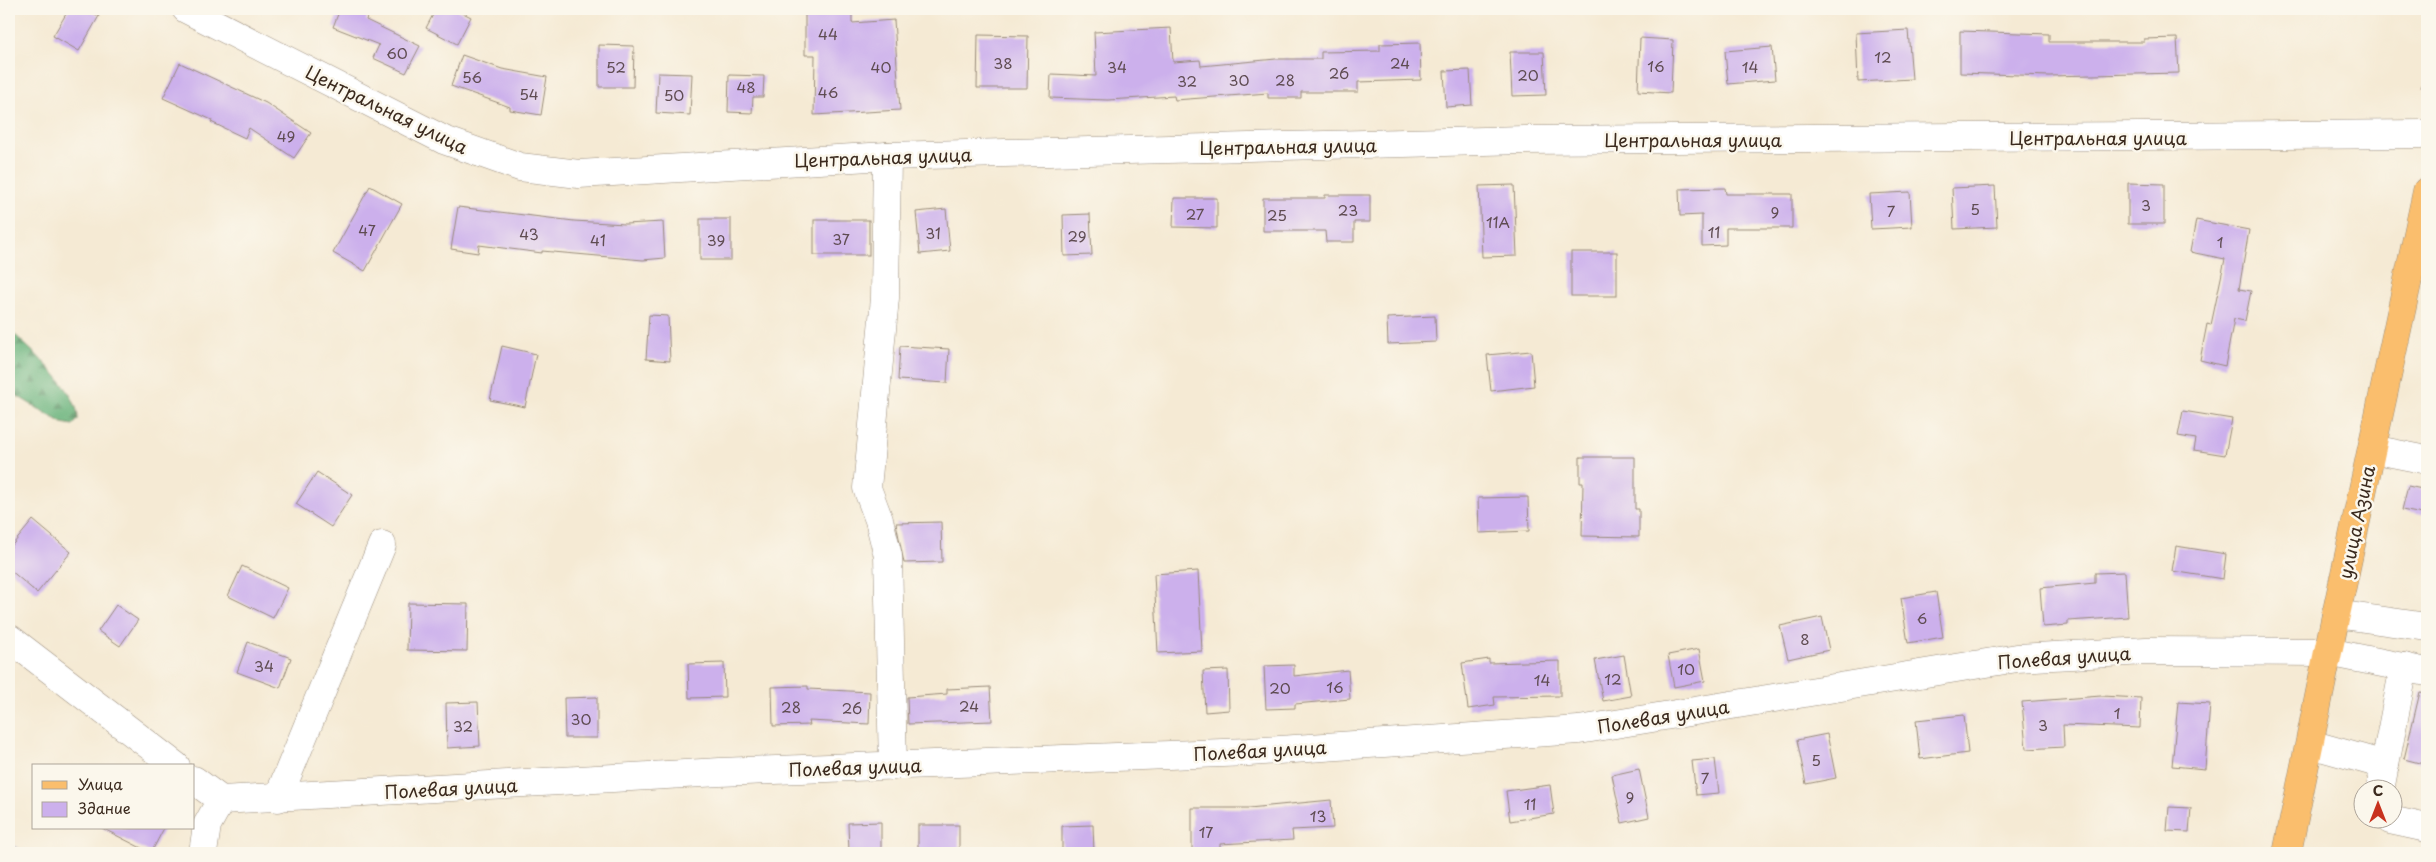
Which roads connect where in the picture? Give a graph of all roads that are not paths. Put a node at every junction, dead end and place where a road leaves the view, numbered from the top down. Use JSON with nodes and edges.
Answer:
{"nodes":[{"id":1,"x":186,"y":9,"type":"edge"},
{"id":2,"x":2427,"y":134,"type":"edge"},
{"id":3,"x":888,"y":156,"type":"junction"},
{"id":4,"x":2427,"y":192,"type":"edge"},
{"id":5,"x":2422,"y":250,"type":"edge"},
{"id":6,"x":2372,"y":449,"type":"junction"},
{"id":7,"x":2427,"y":460,"type":"edge"},
{"id":8,"x":382,"y":545,"type":"dead end"},
{"id":9,"x":2336,"y":614,"type":"junction"},
{"id":10,"x":2427,"y":627,"type":"edge"},
{"id":11,"x":9,"y":638,"type":"edge"},
{"id":12,"x":2328,"y":652,"type":"junction"},
{"id":13,"x":2416,"y":670,"type":"edge"},
{"id":14,"x":2310,"y":744,"type":"junction"},
{"id":15,"x":173,"y":764,"type":"edge"},
{"id":16,"x":894,"y":766,"type":"junction"},
{"id":17,"x":2382,"y":777,"type":"edge"},
{"id":18,"x":195,"y":781,"type":"edge"},
{"id":19,"x":278,"y":798,"type":"junction"},
{"id":20,"x":221,"y":800,"type":"junction"},
{"id":21,"x":2404,"y":823,"type":"edge"},
{"id":22,"x":2427,"y":828,"type":"edge"},
{"id":23,"x":203,"y":853,"type":"edge"},
{"id":24,"x":2287,"y":853,"type":"edge"}],
"edges":[{"from":1,"to":3,"type":"street","name":"Центральная улица"},
{"from":2,"to":3,"type":"street","name":"Центральная улица"},
{"from":3,"to":16,"type":"street"},
{"from":4,"to":5,"type":"main road","name":"улица Азина"},
{"from":5,"to":6,"type":"main road","name":"улица Азина"},
{"from":6,"to":7,"type":"street"},
{"from":6,"to":9,"type":"main road","name":"улица Азина"},
{"from":8,"to":19,"type":"street"},
{"from":9,"to":10,"type":"street"},
{"from":9,"to":12,"type":"main road","name":"улица Азина"},
{"from":11,"to":15,"type":"street"},
{"from":12,"to":13,"type":"street","name":"Полевая улица"},
{"from":12,"to":14,"type":"main road","name":"улица Азина"},
{"from":12,"to":16,"type":"street","name":"Полевая улица"},
{"from":13,"to":17,"type":"street"},
{"from":14,"to":17,"type":"street"},
{"from":14,"to":24,"type":"main road","name":"улица Азина"},
{"from":16,"to":19,"type":"street","name":"Полевая улица"},
{"from":18,"to":20,"type":"street"},
{"from":19,"to":20,"type":"street","name":"Полевая улица"},
{"from":20,"to":23,"type":"street"},
{"from":21,"to":22,"type":"street"}]}
